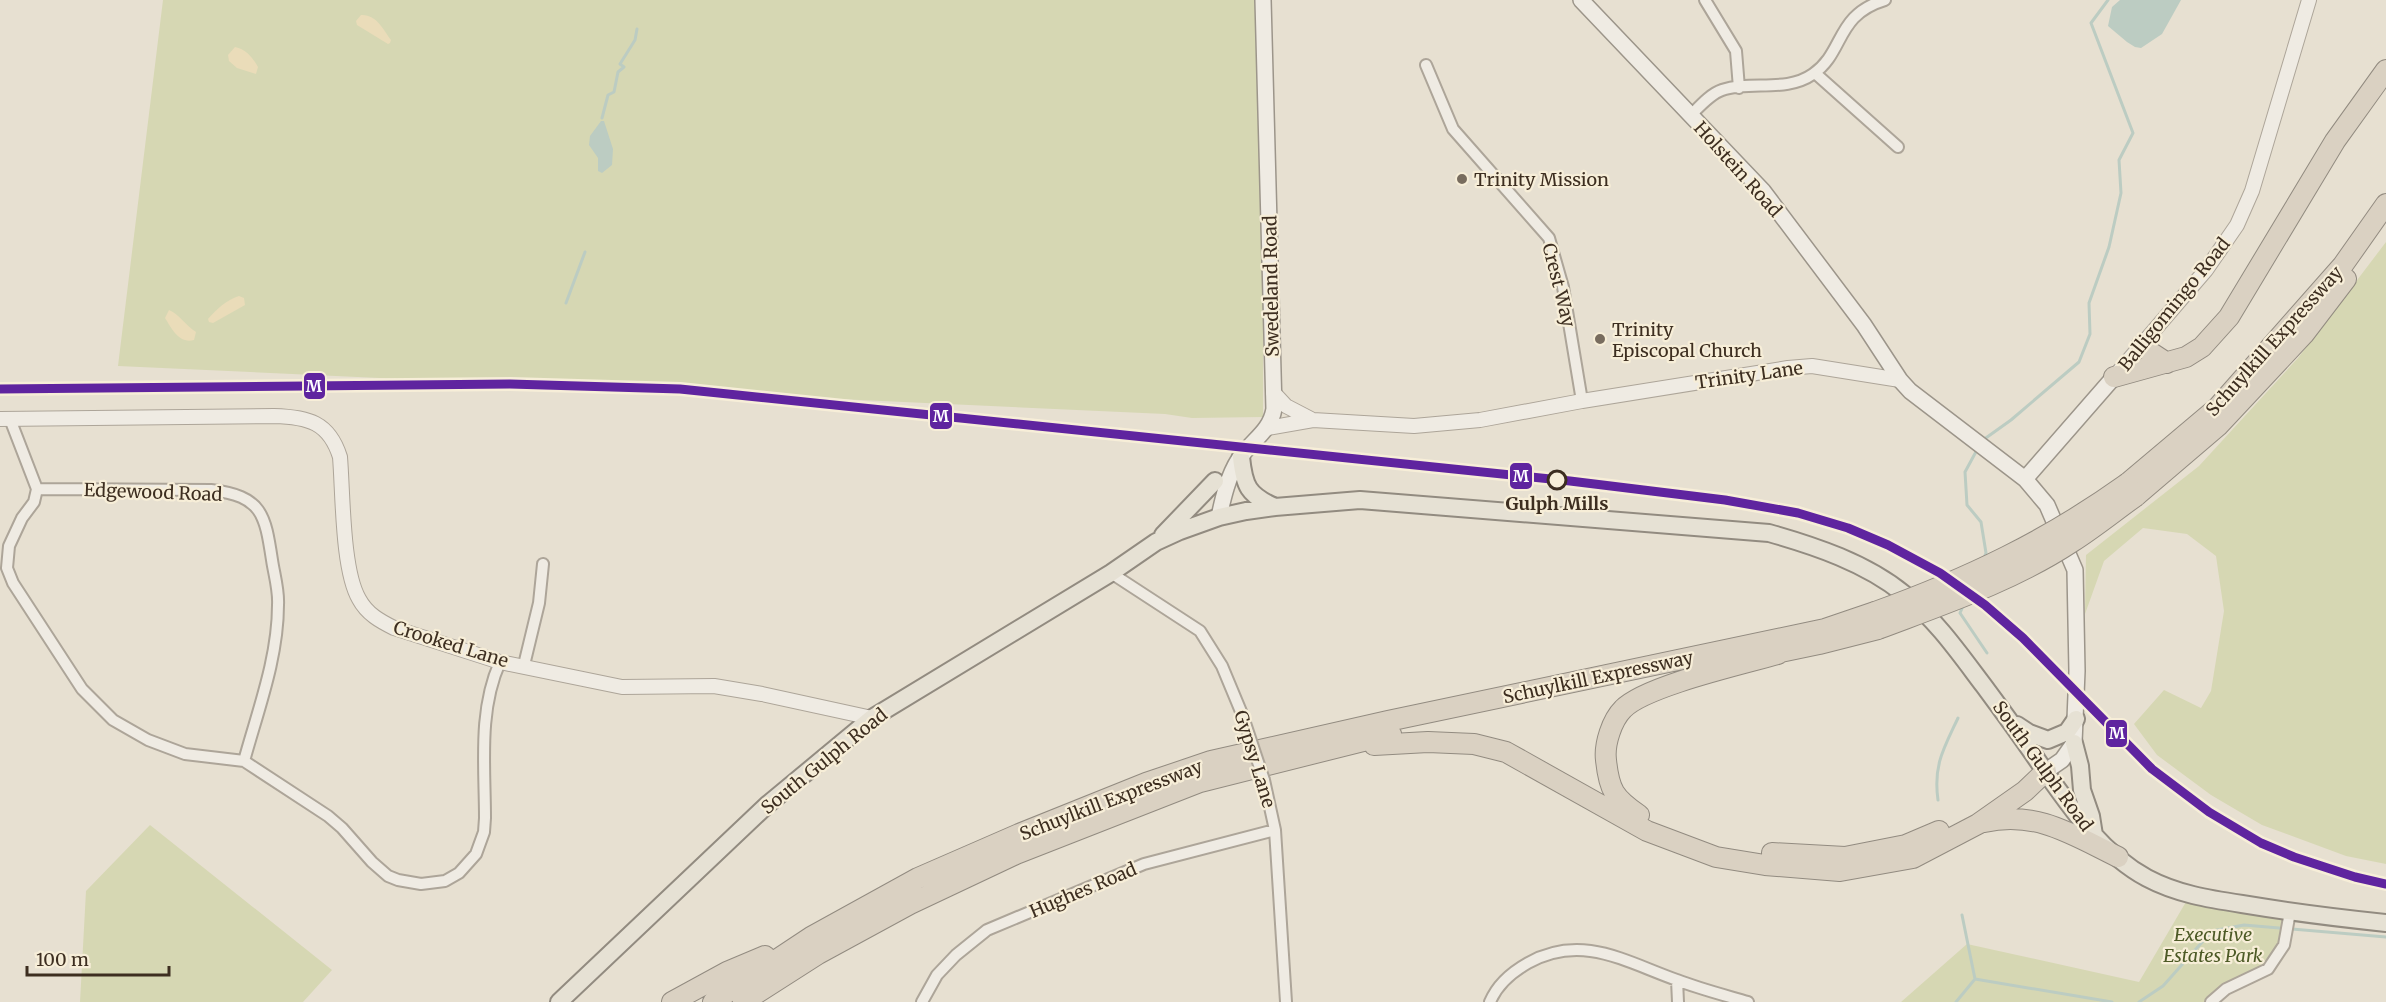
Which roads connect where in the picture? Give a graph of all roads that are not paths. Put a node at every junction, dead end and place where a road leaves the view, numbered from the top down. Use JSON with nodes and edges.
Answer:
{"nodes":[{"id":1,"x":1263,"y":0,"type":"edge"},
{"id":2,"x":1581,"y":0,"type":"edge"},
{"id":3,"x":1705,"y":0,"type":"edge"},
{"id":4,"x":1886,"y":0,"type":"edge"},
{"id":5,"x":2309,"y":0,"type":"edge"},
{"id":6,"x":1426,"y":65,"type":"dead end"},
{"id":7,"x":2386,"y":70,"type":"edge"},
{"id":8,"x":1815,"y":73,"type":"junction"},
{"id":9,"x":1739,"y":88,"type":"junction"},
{"id":10,"x":1690,"y":116,"type":"junction"},
{"id":11,"x":1898,"y":147,"type":"dead end"},
{"id":12,"x":2386,"y":204,"type":"edge"},
{"id":13,"x":2386,"y":223,"type":"edge"},
{"id":14,"x":2141,"y":346,"type":"junction"},
{"id":15,"x":2167,"y":363,"type":"junction"},
{"id":16,"x":2114,"y":377,"type":"junction"},
{"id":17,"x":1900,"y":380,"type":"junction"},
{"id":18,"x":1273,"y":392,"type":"junction"},
{"id":19,"x":1582,"y":401,"type":"junction"},
{"id":20,"x":5,"y":419,"type":"edge"},
{"id":21,"x":1313,"y":420,"type":"junction"},
{"id":22,"x":1266,"y":430,"type":"junction"},
{"id":23,"x":1240,"y":458,"type":"junction"},
{"id":24,"x":2025,"y":479,"type":"junction"},
{"id":25,"x":1215,"y":481,"type":"junction"},
{"id":26,"x":37,"y":489,"type":"junction"},
{"id":27,"x":2132,"y":490,"type":"junction"},
{"id":28,"x":1275,"y":507,"type":"junction"},
{"id":29,"x":1219,"y":518,"type":"junction"},
{"id":30,"x":1156,"y":542,"type":"junction"},
{"id":31,"x":543,"y":564,"type":"dead end"},
{"id":32,"x":1111,"y":573,"type":"junction"},
{"id":33,"x":1876,"y":621,"type":"junction"},
{"id":34,"x":1785,"y":651,"type":"junction"},
{"id":35,"x":500,"y":662,"type":"junction"},
{"id":36,"x":524,"y":665,"type":"junction"},
{"id":37,"x":2008,"y":717,"type":"junction"},
{"id":38,"x":872,"y":718,"type":"junction"},
{"id":39,"x":2076,"y":719,"type":"junction"},
{"id":40,"x":2074,"y":743,"type":"junction"},
{"id":41,"x":244,"y":761,"type":"junction"},
{"id":42,"x":1279,"y":761,"type":"junction"},
{"id":43,"x":2046,"y":771,"type":"junction"},
{"id":44,"x":1978,"y":824,"type":"junction"},
{"id":45,"x":1275,"y":830,"type":"junction"},
{"id":46,"x":2094,"y":836,"type":"junction"},
{"id":47,"x":2118,"y":857,"type":"junction"},
{"id":48,"x":2290,"y":916,"type":"junction"},
{"id":49,"x":2386,"y":923,"type":"edge"},
{"id":50,"x":811,"y":937,"type":"junction"},
{"id":51,"x":1677,"y":980,"type":"junction"},
{"id":52,"x":559,"y":1002,"type":"edge"},
{"id":53,"x":672,"y":1002,"type":"edge"},
{"id":54,"x":713,"y":1002,"type":"edge"},
{"id":55,"x":743,"y":1002,"type":"edge"},
{"id":56,"x":922,"y":1002,"type":"edge"},
{"id":57,"x":1286,"y":1002,"type":"edge"},
{"id":58,"x":1490,"y":1002,"type":"edge"},
{"id":59,"x":1678,"y":1002,"type":"edge"},
{"id":60,"x":1748,"y":1002,"type":"edge"},
{"id":61,"x":2211,"y":1002,"type":"edge"}],
"edges":[{"from":1,"to":18,"type":"main road","name":"Swedeland Road"},
{"from":2,"to":10,"type":"main road","name":"Holstein Road"},
{"from":3,"to":9,"type":"street"},
{"from":4,"to":8,"type":"street"},
{"from":5,"to":14,"type":"street","name":"Balligomingo Road"},
{"from":6,"to":19,"type":"street","name":"Crest Way"},
{"from":7,"to":15,"type":"highway"},
{"from":8,"to":9,"type":"street"},
{"from":8,"to":11,"type":"street"},
{"from":9,"to":10,"type":"street"},
{"from":10,"to":17,"type":"main road","name":"Holstein Road"},
{"from":12,"to":27,"type":"highway","name":"Schuylkill Expressway"},
{"from":13,"to":27,"type":"highway","name":"Schuylkill Expressway"},
{"from":14,"to":15,"type":"highway"},
{"from":14,"to":16,"type":"street","name":"Balligomingo Road"},
{"from":15,"to":16,"type":"highway"},
{"from":16,"to":24,"type":"main road","name":"Balligomingo Road"},
{"from":17,"to":19,"type":"street","name":"Trinity Lane"},
{"from":17,"to":24,"type":"main road"},
{"from":18,"to":21,"type":"street"},
{"from":18,"to":22,"type":"main road","name":"Swedeland Road"},
{"from":19,"to":21,"type":"street","name":"Trinity Lane"},
{"from":20,"to":26,"type":"street"},
{"from":20,"to":35,"type":"street","name":"Crooked Lane"},
{"from":21,"to":22,"type":"street","name":"Trinity Lane"},
{"from":22,"to":23,"type":"main road"},
{"from":23,"to":25,"type":"main road"},
{"from":23,"to":28,"type":"main road"},
{"from":23,"to":29,"type":"main road"},
{"from":24,"to":39,"type":"main road"},
{"from":25,"to":29,"type":"main road"},
{"from":25,"to":30,"type":"main road"},
{"from":26,"to":41,"type":"street"},
{"from":26,"to":41,"type":"street","name":"Edgewood Road"},
{"from":27,"to":33,"type":"highway","name":"Schuylkill Expressway","bridge":true},
{"from":28,"to":29,"type":"main road","name":"South Gulph Road"},
{"from":28,"to":37,"type":"main road","name":"South Gulph Road"},
{"from":29,"to":30,"type":"main road","name":"South Gulph Road"},
{"from":30,"to":32,"type":"main road","name":"South Gulph Road"},
{"from":31,"to":36,"type":"street"},
{"from":32,"to":38,"type":"main road","name":"South Gulph Road"},
{"from":32,"to":45,"type":"street","name":"Gypsy Lane","bridge":true},
{"from":33,"to":34,"type":"highway","name":"Schuylkill Expressway"},
{"from":33,"to":50,"type":"highway","name":"Schuylkill Expressway"},
{"from":34,"to":42,"type":"highway","name":"Schuylkill Expressway"},
{"from":34,"to":43,"type":"highway"},
{"from":35,"to":36,"type":"street","name":"Crooked Lane"},
{"from":35,"to":41,"type":"street"},
{"from":36,"to":38,"type":"street","name":"Crooked Lane"},
{"from":37,"to":39,"type":"main road"},
{"from":37,"to":43,"type":"main road","name":"South Gulph Road"},
{"from":38,"to":52,"type":"main road","name":"South Gulph Road"},
{"from":39,"to":40,"type":"main road"},
{"from":40,"to":43,"type":"main road"},
{"from":40,"to":46,"type":"main road"},
{"from":42,"to":44,"type":"highway"},
{"from":42,"to":55,"type":"highway","name":"Schuylkill Expressway"},
{"from":43,"to":44,"type":"highway"},
{"from":43,"to":46,"type":"main road","name":"South Gulph Road"},
{"from":44,"to":47,"type":"highway"},
{"from":45,"to":56,"type":"street","name":"Hughes Road"},
{"from":45,"to":57,"type":"street","name":"Gypsy Lane"},
{"from":46,"to":47,"type":"main road","name":"South Gulph Road"},
{"from":47,"to":48,"type":"main road","name":"South Gulph Road"},
{"from":48,"to":49,"type":"main road","name":"South Gulph Road"},
{"from":48,"to":61,"type":"street"},
{"from":50,"to":53,"type":"highway"},
{"from":50,"to":54,"type":"highway","name":"Schuylkill Expressway"},
{"from":51,"to":58,"type":"street"},
{"from":51,"to":59,"type":"street"},
{"from":51,"to":60,"type":"street"}]}
